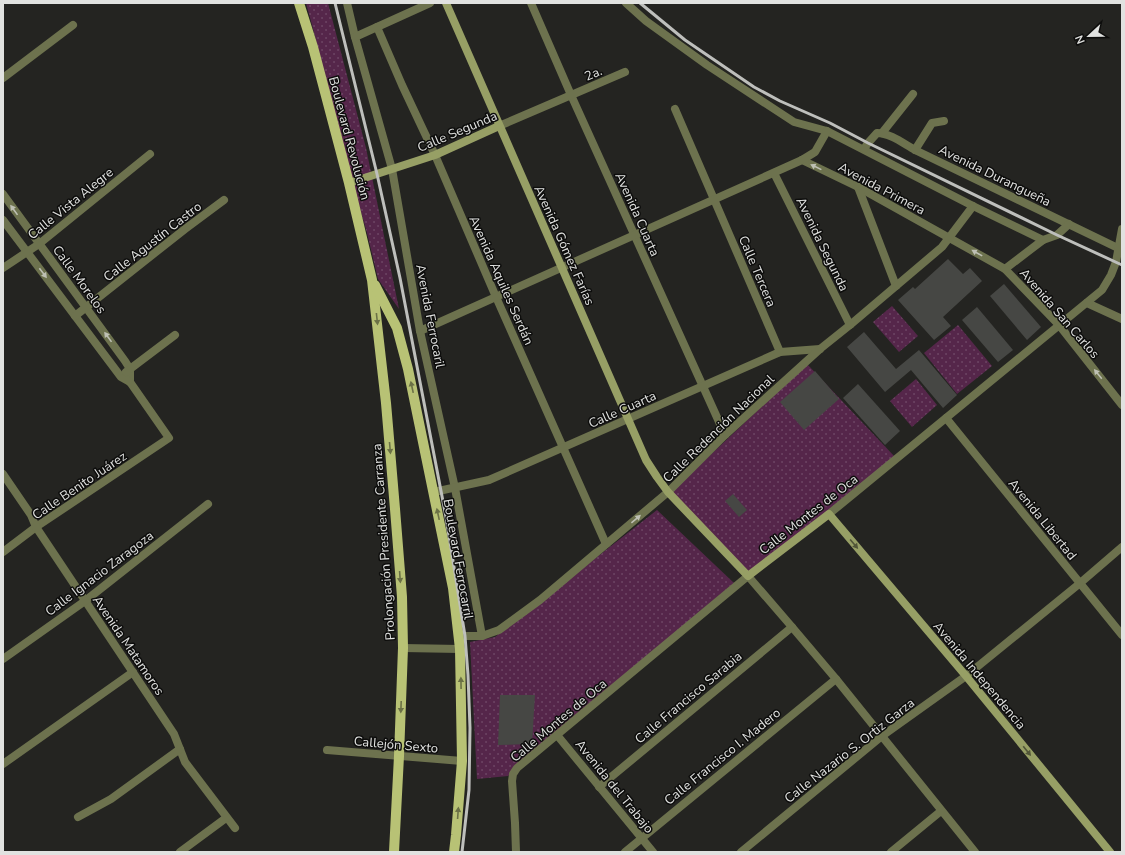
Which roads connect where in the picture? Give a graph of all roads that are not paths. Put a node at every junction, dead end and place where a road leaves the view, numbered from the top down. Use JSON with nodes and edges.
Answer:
{"nodes":[{"id":1,"x":299,"y":3,"type":"edge"},
{"id":2,"x":347,"y":3,"type":"edge"},
{"id":3,"x":430,"y":3,"type":"edge"},
{"id":4,"x":446,"y":3,"type":"edge"},
{"id":5,"x":531,"y":3,"type":"edge"},
{"id":6,"x":626,"y":3,"type":"edge"},
{"id":7,"x":73,"y":24,"type":"dead end"},
{"id":8,"x":376,"y":27,"type":"junction"},
{"id":9,"x":355,"y":37,"type":"junction"},
{"id":10,"x":625,"y":72,"type":"dead end"},
{"id":11,"x":3,"y":78,"type":"edge"},
{"id":12,"x":913,"y":94,"type":"dead end"},
{"id":13,"x":571,"y":95,"type":"junction"},
{"id":14,"x":675,"y":109,"type":"dead end"},
{"id":15,"x":944,"y":121,"type":"dead end"},
{"id":16,"x":499,"y":126,"type":"junction"},
{"id":17,"x":827,"y":130,"type":"junction"},
{"id":18,"x":882,"y":133,"type":"junction"},
{"id":19,"x":864,"y":149,"type":"junction"},
{"id":20,"x":915,"y":150,"type":"junction"},
{"id":21,"x":150,"y":154,"type":"dead end"},
{"id":22,"x":435,"y":155,"type":"junction"},
{"id":23,"x":802,"y":160,"type":"junction"},
{"id":24,"x":392,"y":169,"type":"junction"},
{"id":25,"x":774,"y":173,"type":"junction"},
{"id":26,"x":349,"y":183,"type":"junction"},
{"id":27,"x":858,"y":187,"type":"junction"},
{"id":28,"x":3,"y":194,"type":"edge"},
{"id":29,"x":714,"y":199,"type":"junction"},
{"id":30,"x":224,"y":200,"type":"dead end"},
{"id":31,"x":973,"y":206,"type":"junction"},
{"id":32,"x":3,"y":220,"type":"edge"},
{"id":33,"x":1069,"y":224,"type":"junction"},
{"id":34,"x":1122,"y":229,"type":"edge"},
{"id":35,"x":634,"y":235,"type":"junction"},
{"id":36,"x":949,"y":238,"type":"junction"},
{"id":37,"x":1044,"y":240,"type":"junction"},
{"id":38,"x":39,"y":244,"type":"junction"},
{"id":39,"x":1120,"y":249,"type":"edge"},
{"id":40,"x":27,"y":252,"type":"junction"},
{"id":41,"x":3,"y":268,"type":"edge"},
{"id":42,"x":562,"y":268,"type":"junction"},
{"id":43,"x":1005,"y":269,"type":"junction"},
{"id":44,"x":372,"y":280,"type":"junction"},
{"id":45,"x":896,"y":286,"type":"junction"},
{"id":46,"x":496,"y":297,"type":"junction"},
{"id":47,"x":1087,"y":303,"type":"junction"},
{"id":48,"x":86,"y":307,"type":"junction"},
{"id":49,"x":75,"y":316,"type":"junction"},
{"id":50,"x":1122,"y":320,"type":"edge"},
{"id":51,"x":850,"y":325,"type":"junction"},
{"id":52,"x":1059,"y":325,"type":"junction"},
{"id":53,"x":420,"y":331,"type":"junction"},
{"id":54,"x":175,"y":335,"type":"dead end"},
{"id":55,"x":820,"y":349,"type":"junction"},
{"id":56,"x":780,"y":352,"type":"junction"},
{"id":57,"x":130,"y":370,"type":"junction"},
{"id":58,"x":121,"y":377,"type":"junction"},
{"id":59,"x":130,"y":382,"type":"junction"},
{"id":60,"x":702,"y":386,"type":"junction"},
{"id":61,"x":1122,"y":404,"type":"edge"},
{"id":62,"x":946,"y":418,"type":"junction"},
{"id":63,"x":628,"y":419,"type":"junction"},
{"id":64,"x":725,"y":435,"type":"junction"},
{"id":65,"x":169,"y":438,"type":"joint"},
{"id":66,"x":563,"y":448,"type":"junction"},
{"id":67,"x":3,"y":474,"type":"edge"},
{"id":68,"x":455,"y":488,"type":"junction"},
{"id":69,"x":434,"y":492,"type":"junction"},
{"id":70,"x":668,"y":492,"type":"junction"},
{"id":71,"x":208,"y":504,"type":"dead end"},
{"id":72,"x":829,"y":514,"type":"junction"},
{"id":73,"x":36,"y":528,"type":"junction"},
{"id":74,"x":606,"y":544,"type":"junction"},
{"id":75,"x":1122,"y":547,"type":"edge"},
{"id":76,"x":3,"y":552,"type":"edge"},
{"id":77,"x":748,"y":576,"type":"junction"},
{"id":78,"x":1079,"y":584,"type":"junction"},
{"id":79,"x":85,"y":600,"type":"junction"},
{"id":80,"x":792,"y":627,"type":"junction"},
{"id":81,"x":1122,"y":635,"type":"edge"},
{"id":82,"x":459,"y":636,"type":"junction"},
{"id":83,"x":482,"y":636,"type":"junction"},
{"id":84,"x":403,"y":648,"type":"junction"},
{"id":85,"x":460,"y":649,"type":"junction"},
{"id":86,"x":3,"y":659,"type":"edge"},
{"id":87,"x":132,"y":672,"type":"junction"},
{"id":88,"x":966,"y":676,"type":"junction"},
{"id":89,"x":836,"y":679,"type":"junction"},
{"id":90,"x":557,"y":735,"type":"junction"},
{"id":91,"x":882,"y":736,"type":"junction"},
{"id":92,"x":180,"y":749,"type":"junction"},
{"id":93,"x":327,"y":750,"type":"dead end"},
{"id":94,"x":399,"y":756,"type":"junction"},
{"id":95,"x":462,"y":761,"type":"junction"},
{"id":96,"x":3,"y":764,"type":"edge"},
{"id":97,"x":599,"y":786,"type":"junction"},
{"id":98,"x":941,"y":811,"type":"junction"},
{"id":99,"x":78,"y":817,"type":"dead end"},
{"id":100,"x":226,"y":818,"type":"junction"},
{"id":101,"x":235,"y":828,"type":"dead end"},
{"id":102,"x":642,"y":837,"type":"junction"},
{"id":103,"x":180,"y":852,"type":"edge"},
{"id":104,"x":394,"y":852,"type":"edge"},
{"id":105,"x":454,"y":852,"type":"edge"},
{"id":106,"x":516,"y":852,"type":"edge"},
{"id":107,"x":625,"y":852,"type":"edge"},
{"id":108,"x":653,"y":852,"type":"edge"},
{"id":109,"x":741,"y":852,"type":"edge"},
{"id":110,"x":891,"y":852,"type":"edge"},
{"id":111,"x":975,"y":852,"type":"edge"},
{"id":112,"x":1110,"y":852,"type":"edge"}],
"edges":[{"from":1,"to":26,"type":"main road","name":"Boulevard Revolución"},
{"from":2,"to":9,"type":"street","name":"Avenida Ferrocaril"},
{"from":3,"to":8,"type":"street"},
{"from":4,"to":16,"type":"main road","name":"Avenida Gómez Farías"},
{"from":5,"to":13,"type":"street","name":"Avenida Cuarta"},
{"from":6,"to":17,"type":"street"},
{"from":7,"to":11,"type":"street"},
{"from":8,"to":9,"type":"street"},
{"from":8,"to":22,"type":"street","name":"Avenida Aquiles Serdán"},
{"from":9,"to":24,"type":"street","name":"Avenida Ferrocaril"},
{"from":10,"to":13,"type":"street","name":"2a."},
{"from":12,"to":18,"type":"street"},
{"from":13,"to":16,"type":"street","name":"Calle Segunda"},
{"from":13,"to":35,"type":"street","name":"Avenida Cuarta"},
{"from":14,"to":29,"type":"street","name":"Calle Tercera"},
{"from":15,"to":20,"type":"street"},
{"from":16,"to":22,"type":"main road","name":"Calle Segunda"},
{"from":16,"to":42,"type":"main road","name":"Avenida Gómez Farías"},
{"from":17,"to":19,"type":"street"},
{"from":17,"to":23,"type":"street"},
{"from":18,"to":19,"type":"street"},
{"from":18,"to":20,"type":"street","name":"Avenida Durangueña"},
{"from":19,"to":31,"type":"street"},
{"from":20,"to":33,"type":"street","name":"Avenida Durangueña"},
{"from":21,"to":38,"type":"street","name":"Calle Vista Alegre"},
{"from":22,"to":24,"type":"main road","name":"Calle Segunda"},
{"from":22,"to":46,"type":"street","name":"Avenida Aquiles Serdán"},
{"from":23,"to":25,"type":"street"},
{"from":27,"to":23,"type":"street","name":"Avenida Primera","one_way":true},
{"from":24,"to":26,"type":"main road","name":"Calle Segunda"},
{"from":24,"to":53,"type":"street","name":"Avenida Ferrocaril"},
{"from":25,"to":29,"type":"street"},
{"from":25,"to":51,"type":"street","name":"Avenida Segunda"},
{"from":26,"to":44,"type":"main road","name":"Boulevard Revolución"},
{"from":27,"to":36,"type":"street","name":"Avenida Primera"},
{"from":27,"to":45,"type":"street"},
{"from":38,"to":28,"type":"street","name":"Calle Morelos","one_way":true},
{"from":29,"to":35,"type":"street"},
{"from":29,"to":56,"type":"street","name":"Calle Tercera"},
{"from":30,"to":48,"type":"street","name":"Calle Agustín Castro"},
{"from":31,"to":36,"type":"street","name":"Calle Redención Nacional"},
{"from":31,"to":37,"type":"street"},
{"from":32,"to":40,"type":"street","name":"Calle Morelos"},
{"from":33,"to":37,"type":"street"},
{"from":33,"to":39,"type":"street","name":"Avenida Durangueña"},
{"from":34,"to":39,"type":"street","name":"Calle Montes de Oca"},
{"from":35,"to":42,"type":"street"},
{"from":35,"to":60,"type":"street","name":"Avenida Cuarta"},
{"from":43,"to":36,"type":"street","name":"Avenida San Carlos","one_way":true},
{"from":36,"to":45,"type":"street","name":"Calle Redención Nacional"},
{"from":37,"to":43,"type":"street"},
{"from":38,"to":40,"type":"street","name":"Calle Vista Alegre"},
{"from":38,"to":48,"type":"street","name":"Calle Morelos"},
{"from":39,"to":47,"type":"street","name":"Calle Montes de Oca"},
{"from":40,"to":41,"type":"street","name":"Calle Vista Alegre"},
{"from":40,"to":49,"type":"street","name":"Calle Morelos","one_way":true},
{"from":42,"to":46,"type":"street"},
{"from":42,"to":63,"type":"main road","name":"Avenida Gómez Farías"},
{"from":43,"to":52,"type":"street","name":"Avenida San Carlos"},
{"from":69,"to":44,"type":"main road","name":"Boulevard Ferrocarril","one_way":true},
{"from":44,"to":84,"type":"main road","name":"Prolongación Presidente Carranza","one_way":true},
{"from":45,"to":51,"type":"street","name":"Calle Redención Nacional"},
{"from":46,"to":53,"type":"street"},
{"from":46,"to":66,"type":"street","name":"Avenida Aquiles Serdán"},
{"from":47,"to":50,"type":"street"},
{"from":47,"to":52,"type":"street","name":"Calle Montes de Oca"},
{"from":48,"to":49,"type":"street","name":"Calle Agustín Castro"},
{"from":57,"to":48,"type":"street","name":"Calle Morelos","one_way":true},
{"from":49,"to":58,"type":"street","name":"Calle Morelos"},
{"from":51,"to":55,"type":"street","name":"Calle Redención Nacional"},
{"from":61,"to":52,"type":"street","name":"Avenida San Carlos","one_way":true},
{"from":52,"to":62,"type":"street","name":"Calle Montes de Oca"},
{"from":53,"to":68,"type":"street","name":"Avenida Ferrocaril"},
{"from":54,"to":57,"type":"street"},
{"from":55,"to":56,"type":"street","name":"Calle Cuarta"},
{"from":55,"to":64,"type":"street","name":"Calle Redención Nacional"},
{"from":56,"to":60,"type":"street","name":"Calle Cuarta"},
{"from":57,"to":58,"type":"street"},
{"from":57,"to":59,"type":"street"},
{"from":58,"to":59,"type":"street","name":"Calle Morelos"},
{"from":59,"to":65,"type":"street","name":"Calle Morelos"},
{"from":60,"to":63,"type":"street","name":"Calle Cuarta"},
{"from":60,"to":64,"type":"street","name":"Avenida Cuarta"},
{"from":62,"to":72,"type":"street","name":"Calle Montes de Oca"},
{"from":62,"to":78,"type":"street","name":"Avenida Libertad"},
{"from":63,"to":66,"type":"street","name":"Calle Cuarta"},
{"from":63,"to":70,"type":"main road","name":"Avenida Gómez Farías"},
{"from":64,"to":70,"type":"street","name":"Calle Redención Nacional"},
{"from":65,"to":73,"type":"street","name":"Calle Benito Juárez"},
{"from":66,"to":68,"type":"street","name":"Calle Cuarta"},
{"from":66,"to":74,"type":"street","name":"Avenida Aquiles Serdán"},
{"from":67,"to":73,"type":"street","name":"Avenida Matamoros"},
{"from":68,"to":69,"type":"street","name":"Calle Cuarta"},
{"from":68,"to":83,"type":"street","name":"Avenida Ferrocaril"},
{"from":82,"to":69,"type":"main road","name":"Boulevard Ferrocarril","one_way":true},
{"from":74,"to":70,"type":"street","name":"Calle Redención Nacional","one_way":true},
{"from":70,"to":77,"type":"main road"},
{"from":71,"to":79,"type":"street","name":"Calle Ignacio Zaragoza"},
{"from":72,"to":77,"type":"main road","name":"Calle Montes de Oca"},
{"from":72,"to":88,"type":"main road","name":"Avenida Independencia","one_way":true},
{"from":73,"to":76,"type":"street","name":"Calle Benito Juárez"},
{"from":73,"to":79,"type":"street","name":"Avenida Matamoros"},
{"from":74,"to":83,"type":"street","name":"Calle Redención Nacional"},
{"from":75,"to":78,"type":"street","name":"Calle Nazario S. Ortiz Garza"},
{"from":77,"to":80,"type":"street"},
{"from":77,"to":90,"type":"street","name":"Calle Montes de Oca"},
{"from":78,"to":81,"type":"street","name":"Avenida Libertad"},
{"from":78,"to":88,"type":"street","name":"Calle Nazario S. Ortiz Garza"},
{"from":79,"to":86,"type":"street","name":"Calle Ignacio Zaragoza"},
{"from":79,"to":87,"type":"street","name":"Avenida Matamoros"},
{"from":80,"to":89,"type":"street"},
{"from":80,"to":97,"type":"street","name":"Calle Francisco Sarabia"},
{"from":82,"to":83,"type":"street","name":"Calle Redención Nacional"},
{"from":82,"to":85,"type":"main road","name":"Boulevard Ferrocarril"},
{"from":84,"to":85,"type":"street"},
{"from":84,"to":94,"type":"main road","name":"Prolongación Presidente Carranza","one_way":true},
{"from":95,"to":85,"type":"main road","name":"Boulevard Ferrocarril","one_way":true},
{"from":87,"to":92,"type":"street","name":"Avenida Matamoros"},
{"from":87,"to":96,"type":"street"},
{"from":88,"to":91,"type":"street","name":"Calle Nazario S. Ortiz Garza"},
{"from":88,"to":112,"type":"main road","name":"Avenida Independencia","one_way":true},
{"from":89,"to":91,"type":"street"},
{"from":89,"to":102,"type":"street","name":"Calle Francisco I. Madero"},
{"from":90,"to":97,"type":"street","name":"Avenida del Trabajo"},
{"from":90,"to":106,"type":"street","name":"Calle Montes de Oca"},
{"from":91,"to":98,"type":"street"},
{"from":91,"to":109,"type":"street","name":"Calle Nazario S. Ortiz Garza"},
{"from":92,"to":99,"type":"street"},
{"from":92,"to":100,"type":"street","name":"Avenida Matamoros"},
{"from":93,"to":94,"type":"street","name":"Callejón Sexto"},
{"from":94,"to":95,"type":"street","name":"Callejón Sexto"},
{"from":94,"to":104,"type":"main road","name":"Prolongación Presidente Carranza"},
{"from":105,"to":95,"type":"main road","name":"Boulevard Ferrocarril","one_way":true},
{"from":97,"to":102,"type":"street","name":"Avenida del Trabajo"},
{"from":98,"to":110,"type":"street"},
{"from":98,"to":111,"type":"street"},
{"from":100,"to":101,"type":"street","name":"Avenida Matamoros"},
{"from":100,"to":103,"type":"street"},
{"from":102,"to":107,"type":"street","name":"Calle Francisco I. Madero"},
{"from":102,"to":108,"type":"street","name":"Avenida del Trabajo"}]}
